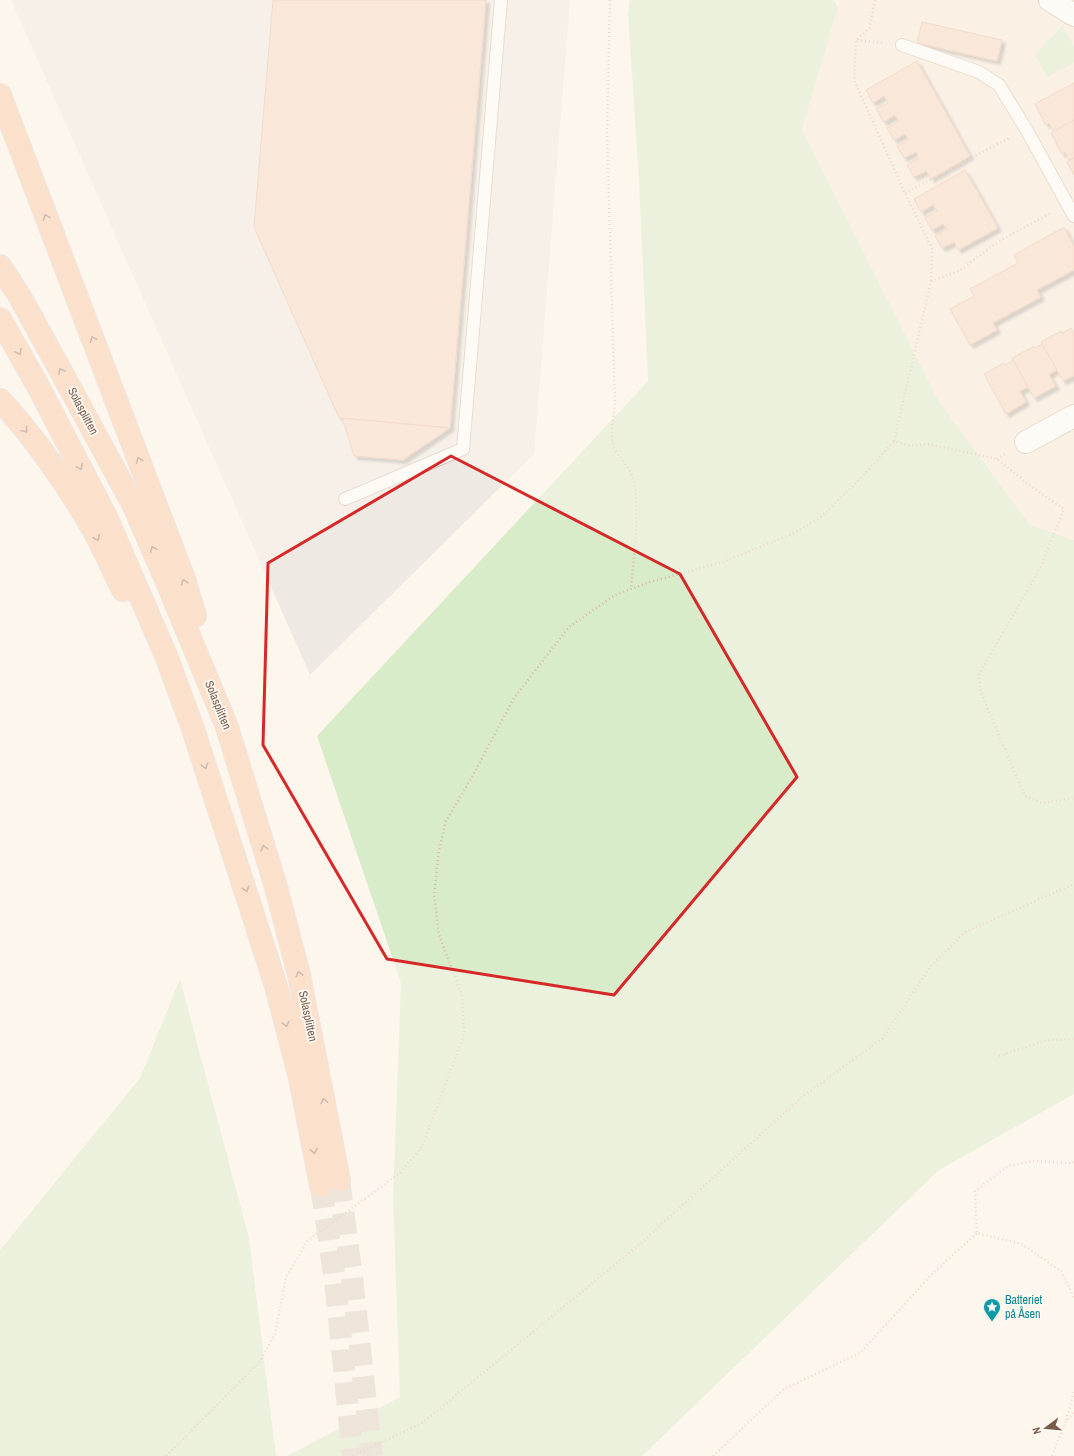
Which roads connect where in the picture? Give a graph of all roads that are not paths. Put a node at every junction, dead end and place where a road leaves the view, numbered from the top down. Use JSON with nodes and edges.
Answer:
{"nodes":[{"id":1,"x":501,"y":0,"type":"edge"},
{"id":2,"x":1050,"y":0,"type":"edge"},
{"id":3,"x":1074,"y":15,"type":"edge"},
{"id":4,"x":902,"y":45,"type":"road end"},
{"id":5,"x":0,"y":95,"type":"edge"},
{"id":6,"x":1074,"y":216,"type":"edge"},
{"id":7,"x":0,"y":266,"type":"edge"},
{"id":8,"x":0,"y":318,"type":"edge"},
{"id":9,"x":0,"y":400,"type":"edge"},
{"id":10,"x":1074,"y":416,"type":"edge"},
{"id":11,"x":1026,"y":442,"type":"dead end"},
{"id":12,"x":346,"y":499,"type":"dead end"},
{"id":13,"x":227,"y":727,"type":"junction"},
{"id":14,"x":193,"y":729,"type":"junction"}],
"edges":[{"from":1,"to":12,"type":"lane"},
{"from":2,"to":3,"type":"street"},
{"from":4,"to":6,"type":"lane"},
{"from":13,"to":5,"type":"highway","one_way":true},
{"from":13,"to":7,"type":"highway","name":"Solasplitten","one_way":true},
{"from":8,"to":14,"type":"highway","name":"Solasplitten","one_way":true},
{"from":9,"to":14,"type":"highway","one_way":true},
{"from":10,"to":11,"type":"street"},
{"from":14,"to":13,"type":"highway","name":"Solasplitten","one_way":true}]}
